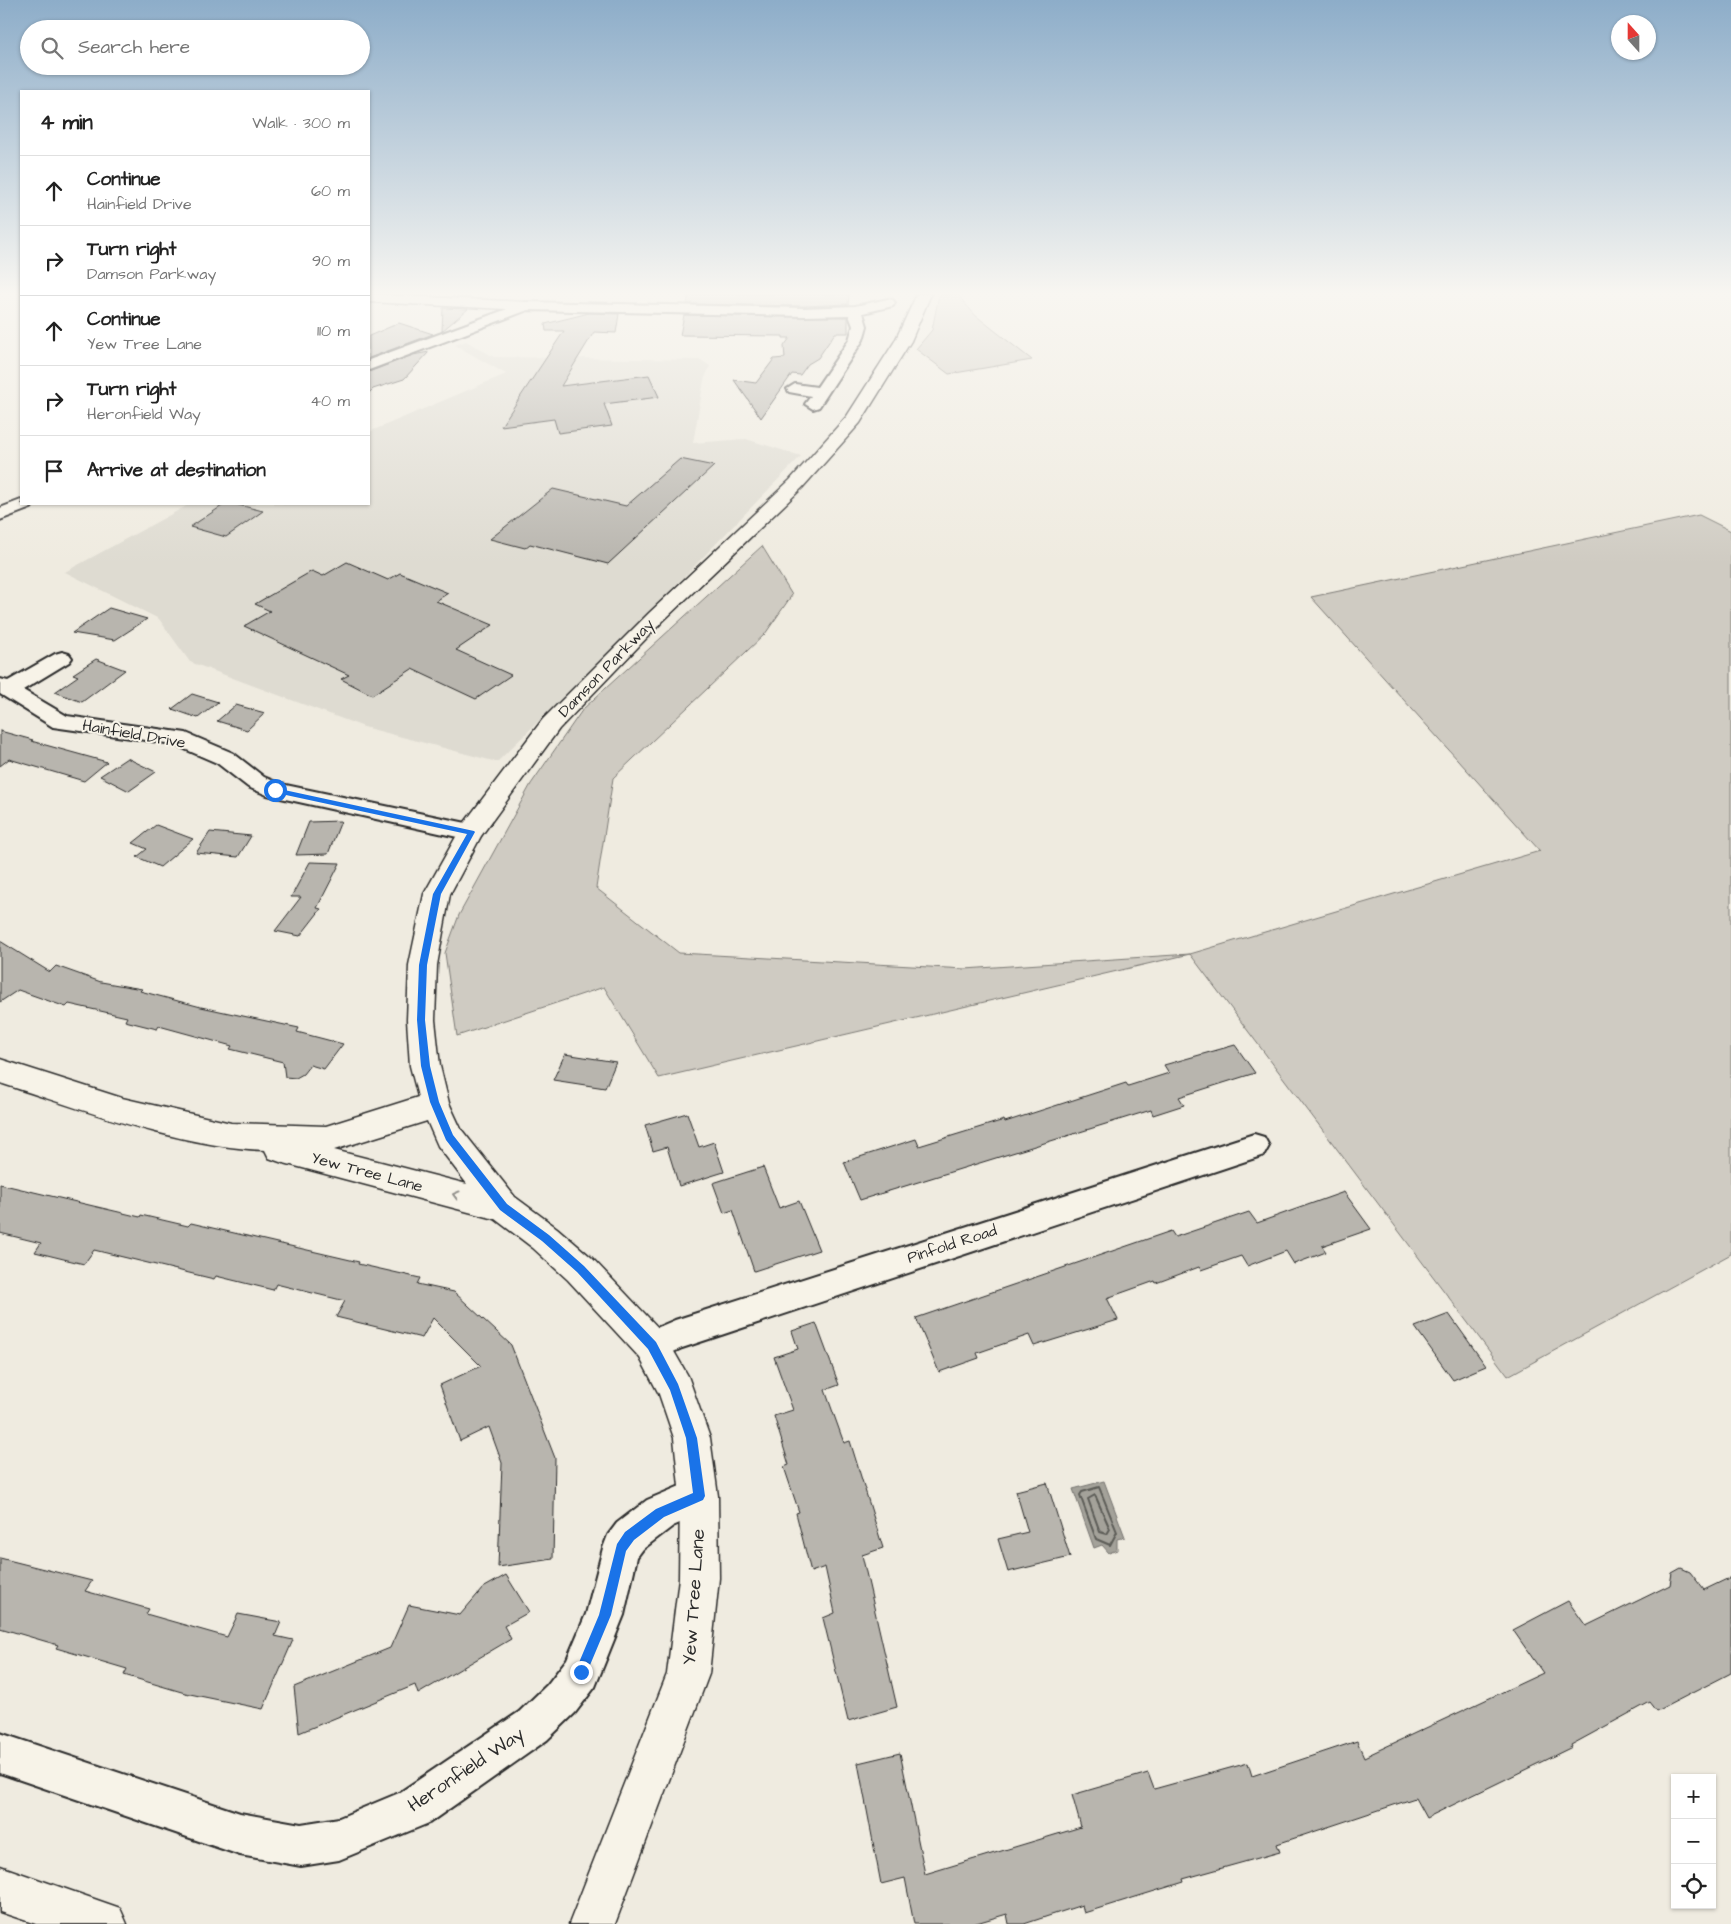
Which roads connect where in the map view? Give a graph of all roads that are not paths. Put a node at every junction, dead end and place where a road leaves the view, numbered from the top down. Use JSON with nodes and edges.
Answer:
{"nodes":[{"id":1,"x":827,"y":384,"type":"edge"},
{"id":2,"x":876,"y":384,"type":"edge"},
{"id":3,"x":796,"y":389,"type":"dead end"},
{"id":4,"x":23,"y":505,"type":"edge"},
{"id":5,"x":0,"y":515,"type":"edge"},
{"id":6,"x":62,"y":658,"type":"dead end"},
{"id":7,"x":4,"y":688,"type":"edge"},
{"id":8,"x":472,"y":832,"type":"junction"},
{"id":9,"x":0,"y":1071,"type":"edge"},
{"id":10,"x":434,"y":1102,"type":"junction"},
{"id":11,"x":231,"y":1136,"type":"junction"},
{"id":12,"x":1254,"y":1146,"type":"dead end"},
{"id":13,"x":504,"y":1207,"type":"junction"},
{"id":14,"x":652,"y":1346,"type":"junction"},
{"id":15,"x":699,"y":1496,"type":"junction"},
{"id":16,"x":0,"y":1752,"type":"edge"},
{"id":17,"x":0,"y":1889,"type":"edge"},
{"id":18,"x":99,"y":1923,"type":"edge"},
{"id":19,"x":592,"y":1924,"type":"edge"}],
"edges":[{"from":1,"to":3,"type":"street"},
{"from":2,"to":8,"type":"main road","name":"Damson Parkway"},
{"from":4,"to":5,"type":"street"},
{"from":6,"to":7,"type":"street"},
{"from":7,"to":8,"type":"street","name":"Hainfield Drive"},
{"from":8,"to":10,"type":"main road","name":"Damson Parkway"},
{"from":9,"to":11,"type":"main road","name":"Yew Tree Lane"},
{"from":10,"to":11,"type":"main road","name":"Yew Tree Lane"},
{"from":10,"to":13,"type":"main road","name":"Yew Tree Lane"},
{"from":13,"to":11,"type":"main road","name":"Yew Tree Lane","one_way":true},
{"from":12,"to":14,"type":"street","name":"Pinfold Road"},
{"from":13,"to":14,"type":"main road","name":"Yew Tree Lane"},
{"from":14,"to":15,"type":"main road","name":"Yew Tree Lane"},
{"from":15,"to":16,"type":"street","name":"Heronfield Way"},
{"from":15,"to":19,"type":"main road","name":"Yew Tree Lane"},
{"from":17,"to":18,"type":"main road"}]}
